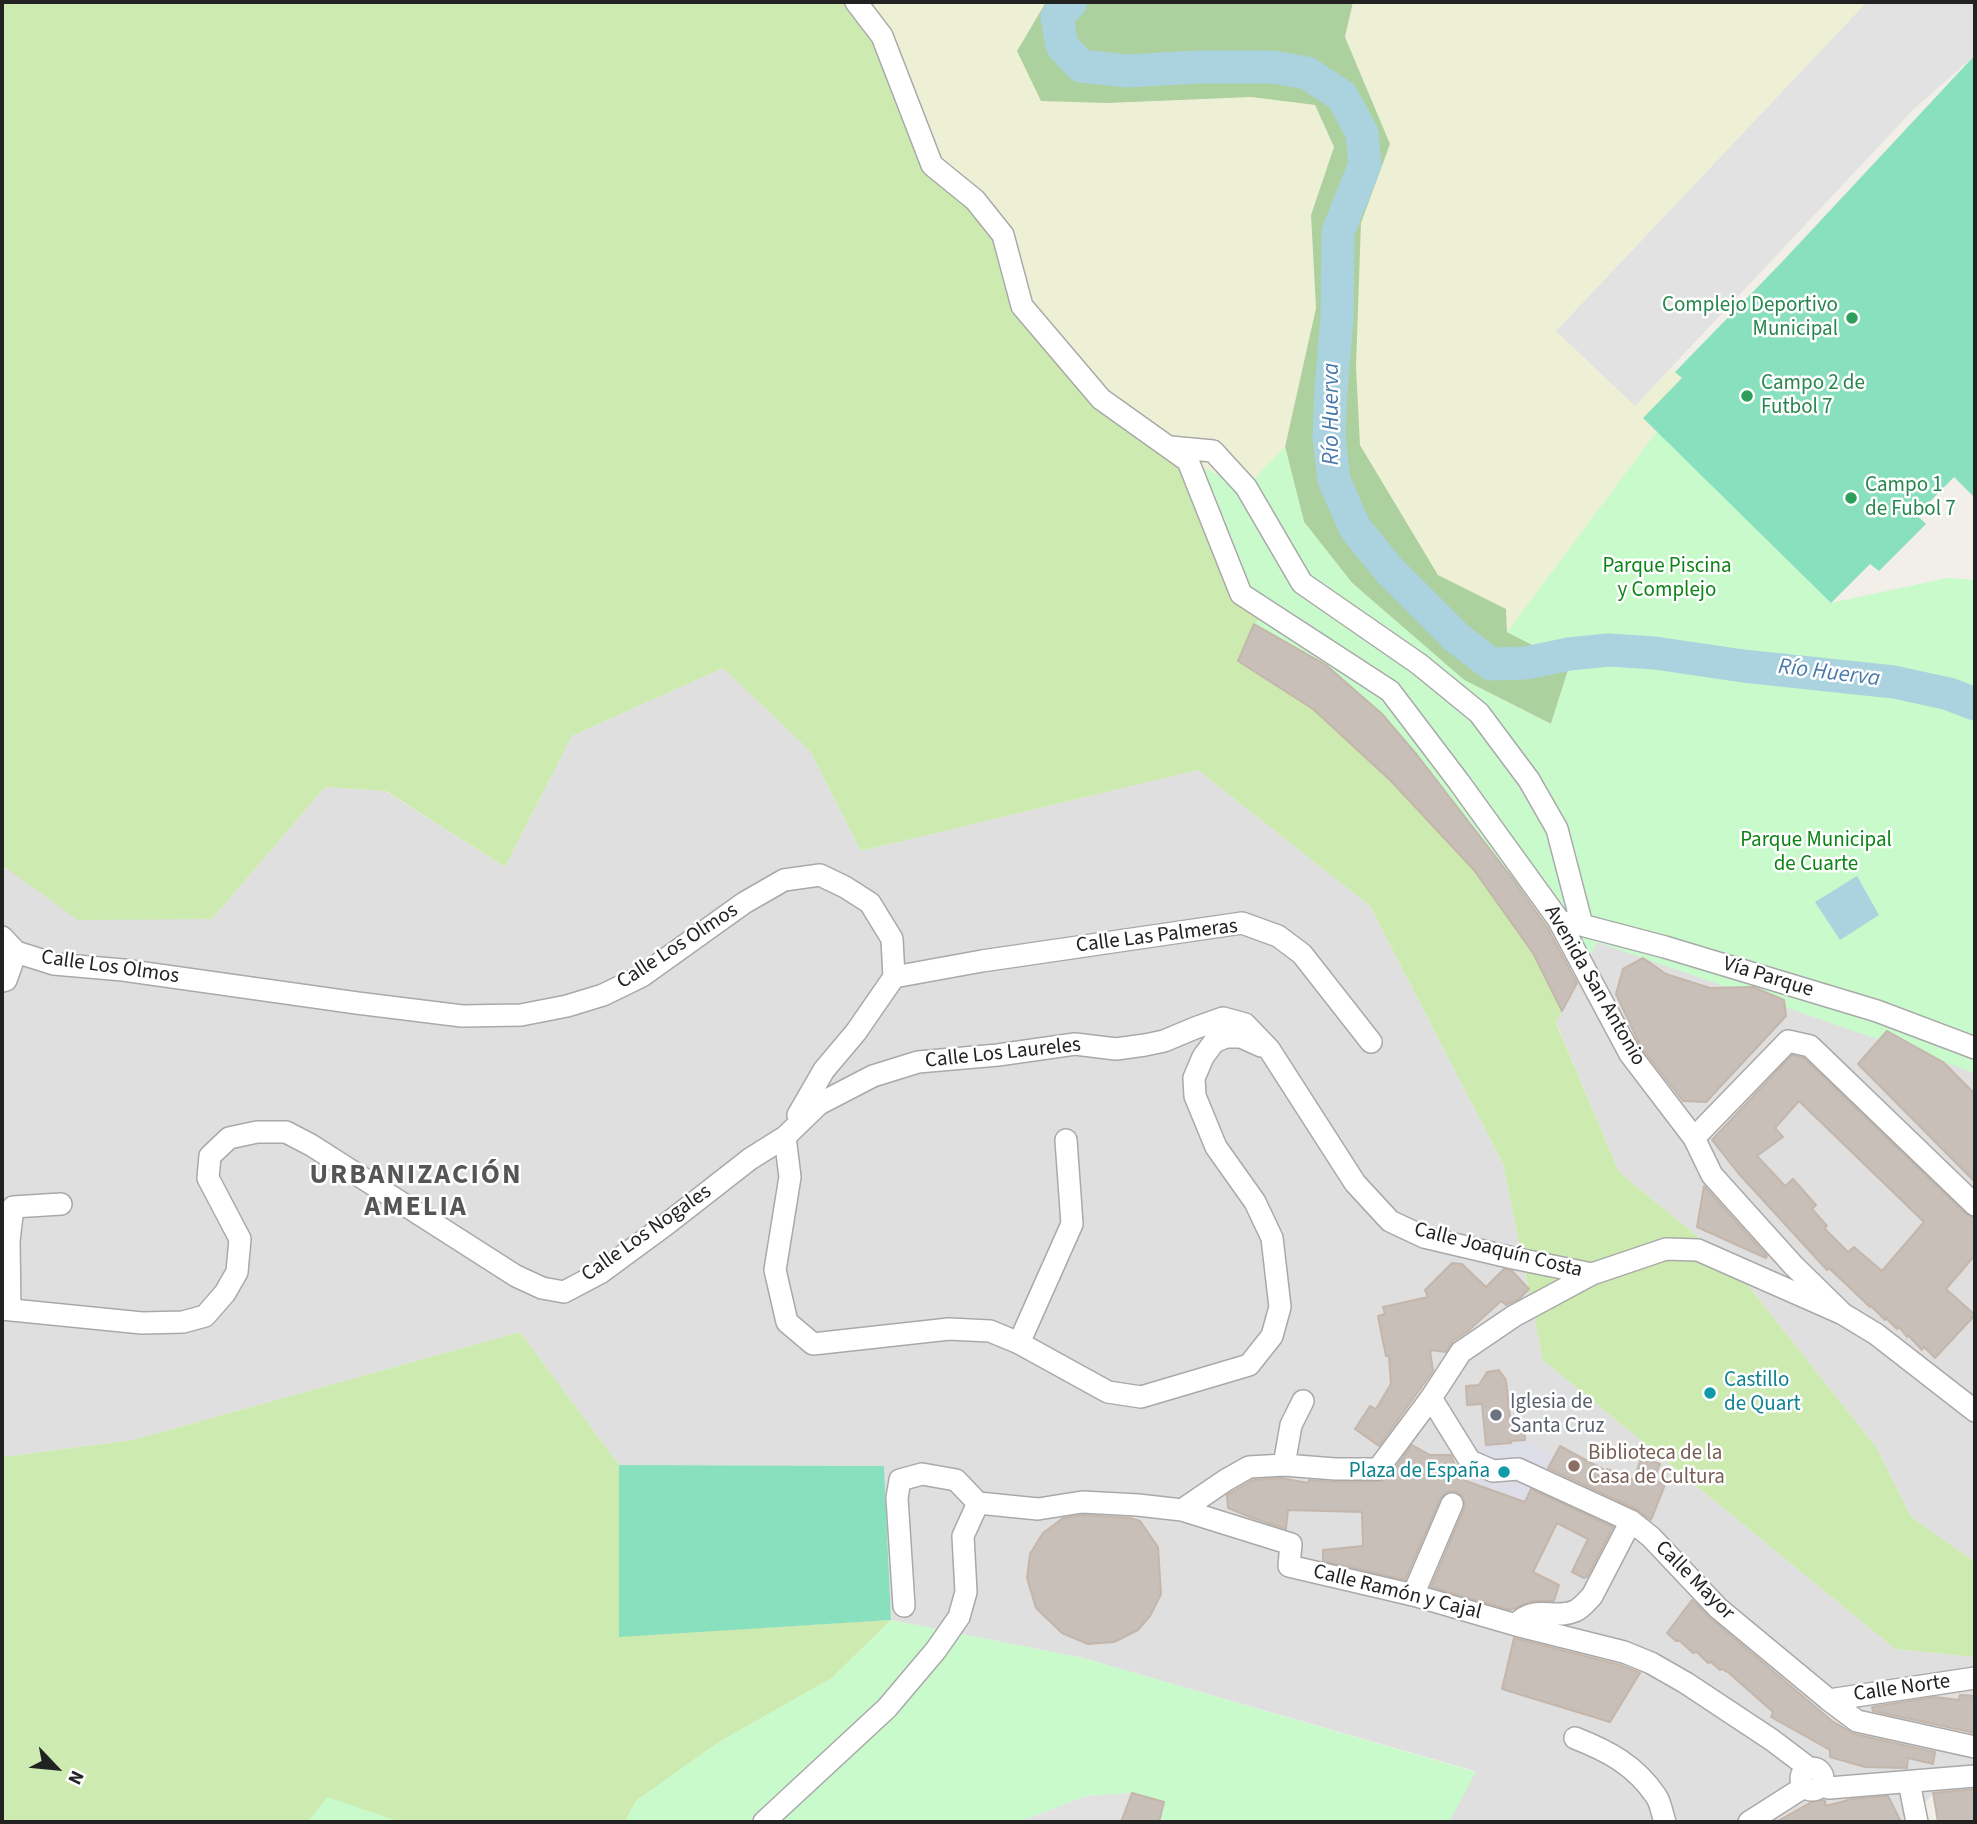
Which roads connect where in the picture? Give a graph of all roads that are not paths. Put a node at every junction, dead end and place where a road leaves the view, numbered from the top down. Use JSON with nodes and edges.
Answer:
{"nodes":[{"id":1,"x":856,"y":2,"type":"edge"},
{"id":2,"x":1168,"y":447,"type":"junction"},
{"id":3,"x":1558,"y":919,"type":"junction"},
{"id":4,"x":1582,"y":925,"type":"junction"},
{"id":5,"x":9,"y":944,"type":"edge"},
{"id":6,"x":894,"y":977,"type":"junction"},
{"id":7,"x":2,"y":981,"type":"edge"},
{"id":8,"x":1371,"y":1042,"type":"dead end"},
{"id":9,"x":1975,"y":1048,"type":"edge"},
{"id":10,"x":1269,"y":1049,"type":"junction"},
{"id":11,"x":785,"y":1138,"type":"junction"},
{"id":12,"x":1694,"y":1138,"type":"junction"},
{"id":13,"x":1066,"y":1140,"type":"dead end"},
{"id":14,"x":61,"y":1204,"type":"dead end"},
{"id":15,"x":1975,"y":1205,"type":"edge"},
{"id":16,"x":1592,"y":1274,"type":"junction"},
{"id":17,"x":6,"y":1309,"type":"edge"},
{"id":18,"x":1843,"y":1314,"type":"junction"},
{"id":19,"x":1019,"y":1343,"type":"junction"},
{"id":20,"x":1431,"y":1398,"type":"junction"},
{"id":21,"x":1303,"y":1401,"type":"dead end"},
{"id":22,"x":1975,"y":1411,"type":"edge"},
{"id":23,"x":1284,"y":1465,"type":"junction"},
{"id":24,"x":978,"y":1503,"type":"junction"},
{"id":25,"x":1452,"y":1504,"type":"dead end"},
{"id":26,"x":1182,"y":1510,"type":"junction"},
{"id":27,"x":1631,"y":1521,"type":"junction"},
{"id":28,"x":1413,"y":1595,"type":"junction"},
{"id":29,"x":904,"y":1606,"type":"dead end"},
{"id":30,"x":1516,"y":1625,"type":"junction"},
{"id":31,"x":1975,"y":1678,"type":"edge"},
{"id":32,"x":1829,"y":1700,"type":"junction"},
{"id":33,"x":1575,"y":1738,"type":"dead end"},
{"id":34,"x":1975,"y":1747,"type":"edge"},
{"id":35,"x":1975,"y":1776,"type":"edge"},
{"id":36,"x":1813,"y":1778,"type":"junction"},
{"id":37,"x":1909,"y":1783,"type":"junction"},
{"id":38,"x":764,"y":1822,"type":"edge"},
{"id":39,"x":1665,"y":1822,"type":"edge"},
{"id":40,"x":1749,"y":1822,"type":"edge"},
{"id":41,"x":1917,"y":1822,"type":"edge"}],
"edges":[{"from":1,"to":2,"type":"street"},
{"from":2,"to":3,"type":"street","name":"Avenida San Antonio"},
{"from":2,"to":4,"type":"street"},
{"from":3,"to":4,"type":"street","name":"Vía Parque"},
{"from":3,"to":12,"type":"street","name":"Avenida San Antonio"},
{"from":4,"to":9,"type":"street","name":"Vía Parque"},
{"from":5,"to":6,"type":"street","name":"Calle Los Olmos"},
{"from":5,"to":7,"type":"street"},
{"from":6,"to":8,"type":"street","name":"Calle Las Palmeras"},
{"from":6,"to":11,"type":"street"},
{"from":10,"to":11,"type":"street","name":"Calle Los Laureles"},
{"from":10,"to":16,"type":"street","name":"Calle Joaquín Costa"},
{"from":10,"to":19,"type":"street"},
{"from":11,"to":17,"type":"street","name":"Calle Los Nogales"},
{"from":11,"to":19,"type":"street"},
{"from":12,"to":15,"type":"street"},
{"from":12,"to":18,"type":"street","name":"Avenida San Antonio"},
{"from":13,"to":19,"type":"street"},
{"from":14,"to":17,"type":"street","name":"Calle Los Nogales"},
{"from":16,"to":18,"type":"street","name":"Calle Joaquín Costa"},
{"from":16,"to":20,"type":"street"},
{"from":18,"to":22,"type":"street","name":"Avenida San Antonio"},
{"from":20,"to":23,"type":"street"},
{"from":20,"to":27,"type":"street","name":"Calle Mayor"},
{"from":21,"to":23,"type":"street"},
{"from":23,"to":26,"type":"street"},
{"from":24,"to":26,"type":"street","name":"Calle Ramón y Cajal"},
{"from":24,"to":29,"type":"street"},
{"from":24,"to":38,"type":"street"},
{"from":25,"to":28,"type":"street"},
{"from":26,"to":28,"type":"street","name":"Calle Ramón y Cajal"},
{"from":27,"to":30,"type":"street"},
{"from":27,"to":32,"type":"street","name":"Calle Mayor"},
{"from":28,"to":30,"type":"street","name":"Calle Ramón y Cajal"},
{"from":30,"to":36,"type":"street","name":"Calle Ramón y Cajal"},
{"from":31,"to":32,"type":"street","name":"Calle Norte"},
{"from":32,"to":34,"type":"street","name":"Calle Mayor"},
{"from":33,"to":39,"type":"street"},
{"from":35,"to":37,"type":"street"},
{"from":36,"to":37,"type":"street"},
{"from":36,"to":40,"type":"street"},
{"from":37,"to":41,"type":"street"}]}
